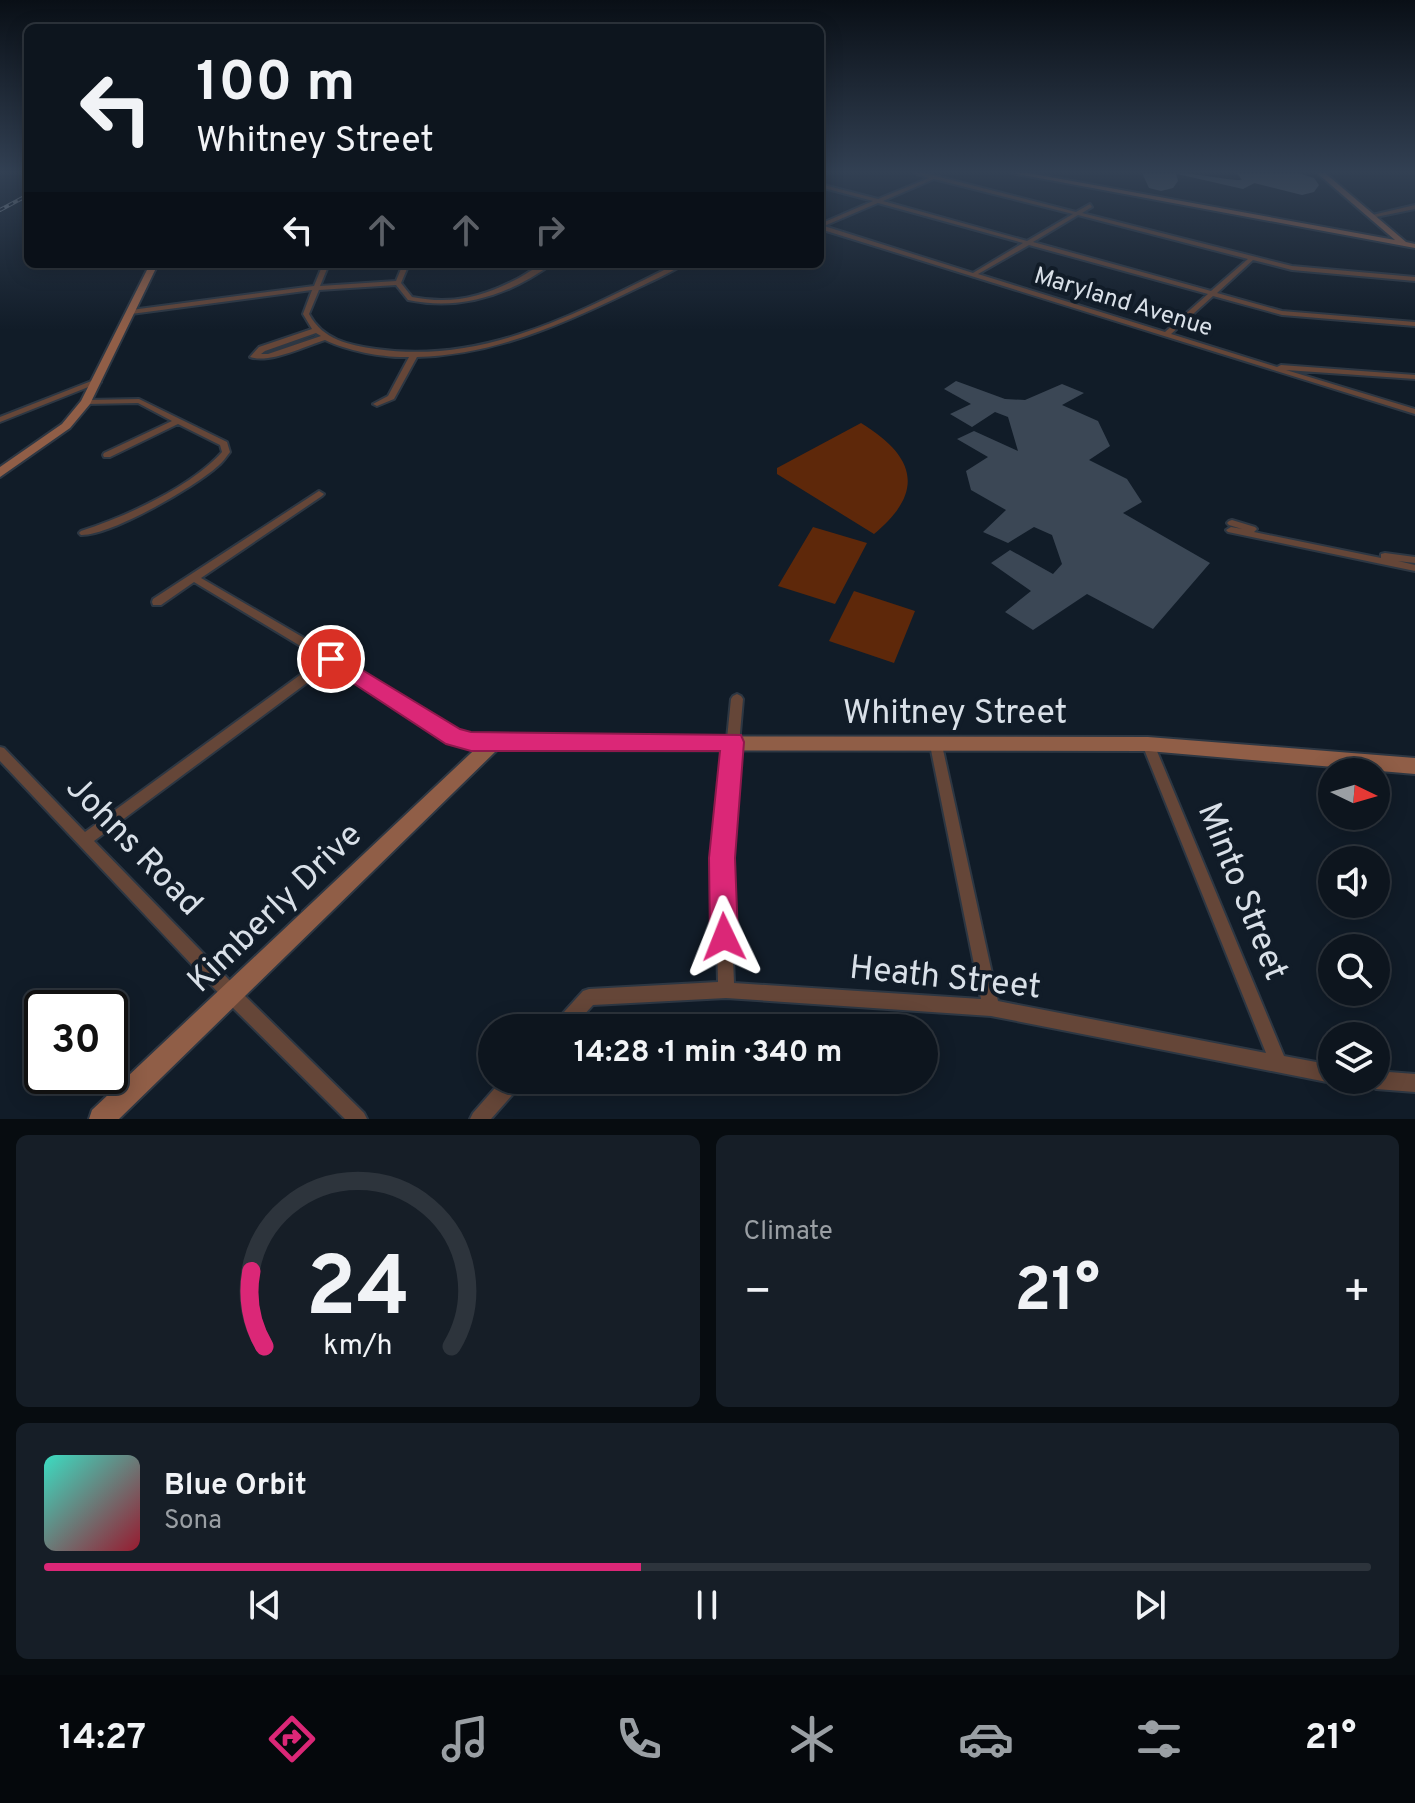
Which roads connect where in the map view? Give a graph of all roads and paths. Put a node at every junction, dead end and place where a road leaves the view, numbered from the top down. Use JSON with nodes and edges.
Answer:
{"nodes":[{"id":1,"x":966,"y":225,"type":"edge"},
{"id":2,"x":1059,"y":225,"type":"edge"},
{"id":3,"x":1122,"y":225,"type":"edge"},
{"id":4,"x":1300,"y":225,"type":"edge"},
{"id":5,"x":1382,"y":225,"type":"edge"},
{"id":6,"x":824,"y":228,"type":"edge"},
{"id":7,"x":1029,"y":243,"type":"junction"},
{"id":8,"x":1403,"y":244,"type":"junction"},
{"id":9,"x":1415,"y":246,"type":"edge"},
{"id":10,"x":1415,"y":254,"type":"edge"},
{"id":11,"x":1252,"y":258,"type":"junction"},
{"id":12,"x":152,"y":268,"type":"edge"},
{"id":13,"x":324,"y":268,"type":"edge"},
{"id":14,"x":405,"y":268,"type":"edge"},
{"id":15,"x":542,"y":268,"type":"edge"},
{"id":16,"x":672,"y":268,"type":"edge"},
{"id":17,"x":973,"y":275,"type":"junction"},
{"id":18,"x":1415,"y":279,"type":"edge"},
{"id":19,"x":398,"y":283,"type":"junction"},
{"id":20,"x":314,"y":288,"type":"junction"},
{"id":21,"x":1213,"y":295,"type":"junction"},
{"id":22,"x":131,"y":312,"type":"junction"},
{"id":23,"x":1415,"y":324,"type":"edge"},
{"id":24,"x":317,"y":330,"type":"junction"},
{"id":25,"x":1166,"y":335,"type":"junction"},
{"id":26,"x":326,"y":337,"type":"junction"},
{"id":27,"x":414,"y":355,"type":"junction"},
{"id":28,"x":1263,"y":366,"type":"junction"},
{"id":29,"x":1415,"y":377,"type":"edge"},
{"id":30,"x":97,"y":382,"type":"junction"},
{"id":31,"x":86,"y":402,"type":"junction"},
{"id":32,"x":377,"y":404,"type":"dead end"},
{"id":33,"x":1415,"y":412,"type":"edge"},
{"id":34,"x":0,"y":420,"type":"edge"},
{"id":35,"x":178,"y":421,"type":"junction"},
{"id":36,"x":107,"y":455,"type":"dead end"},
{"id":37,"x":0,"y":473,"type":"edge"},
{"id":38,"x":319,"y":494,"type":"dead end"},
{"id":39,"x":84,"y":533,"type":"dead end"},
{"id":40,"x":1415,"y":560,"type":"edge"},
{"id":41,"x":1415,"y":568,"type":"edge"},
{"id":42,"x":194,"y":578,"type":"junction"},
{"id":43,"x":157,"y":602,"type":"dead end"},
{"id":44,"x":331,"y":659,"type":"junction"},
{"id":45,"x":737,"y":699,"type":"dead end"},
{"id":46,"x":733,"y":742,"type":"junction"},
{"id":47,"x":493,"y":743,"type":"junction"},
{"id":48,"x":1148,"y":744,"type":"junction"},
{"id":49,"x":936,"y":745,"type":"junction"},
{"id":50,"x":0,"y":752,"type":"edge"},
{"id":51,"x":1415,"y":766,"type":"edge"},
{"id":52,"x":86,"y":839,"type":"junction"},
{"id":53,"x":726,"y":990,"type":"junction"},
{"id":54,"x":233,"y":996,"type":"junction"},
{"id":55,"x":991,"y":1008,"type":"junction"},
{"id":56,"x":574,"y":1014,"type":"edge"},
{"id":57,"x":1278,"y":1062,"type":"junction"},
{"id":58,"x":1318,"y":1071,"type":"edge"},
{"id":59,"x":1390,"y":1081,"type":"edge"},
{"id":60,"x":1415,"y":1083,"type":"edge"},
{"id":61,"x":501,"y":1094,"type":"edge"},
{"id":62,"x":101,"y":1119,"type":"edge"},
{"id":63,"x":358,"y":1119,"type":"edge"},
{"id":64,"x":479,"y":1119,"type":"edge"}],
"edges":[{"from":1,"to":7,"type":"street"},
{"from":2,"to":7,"type":"street"},
{"from":3,"to":11,"type":"street"},
{"from":4,"to":8,"type":"street"},
{"from":5,"to":8,"type":"street"},
{"from":6,"to":17,"type":"street","name":"Maryland Avenue"},
{"from":7,"to":17,"type":"street"},
{"from":7,"to":21,"type":"street"},
{"from":8,"to":9,"type":"street"},
{"from":8,"to":10,"type":"street"},
{"from":11,"to":18,"type":"street"},
{"from":11,"to":21,"type":"street"},
{"from":12,"to":22,"type":"street"},
{"from":13,"to":20,"type":"street"},
{"from":14,"to":19,"type":"street"},
{"from":15,"to":19,"type":"street"},
{"from":16,"to":27,"type":"street"},
{"from":17,"to":25,"type":"street","name":"Maryland Avenue"},
{"from":19,"to":20,"type":"street"},
{"from":20,"to":22,"type":"street"},
{"from":20,"to":24,"type":"street"},
{"from":21,"to":23,"type":"street"},
{"from":21,"to":25,"type":"street"},
{"from":22,"to":30,"type":"street"},
{"from":24,"to":26,"type":"street"},
{"from":24,"to":26,"type":"street"},
{"from":25,"to":28,"type":"street","name":"Maryland Avenue"},
{"from":26,"to":27,"type":"street"},
{"from":27,"to":32,"type":"street"},
{"from":28,"to":29,"type":"street"},
{"from":28,"to":33,"type":"street","name":"Maryland Avenue"},
{"from":30,"to":31,"type":"street"},
{"from":30,"to":34,"type":"street"},
{"from":31,"to":35,"type":"street"},
{"from":31,"to":37,"type":"street"},
{"from":35,"to":36,"type":"street"},
{"from":35,"to":39,"type":"street"},
{"from":38,"to":42,"type":"street"},
{"from":40,"to":41,"type":"street"},
{"from":42,"to":43,"type":"street"},
{"from":42,"to":44,"type":"street"},
{"from":44,"to":47,"type":"street"},
{"from":44,"to":52,"type":"street"},
{"from":45,"to":46,"type":"street"},
{"from":46,"to":47,"type":"street","name":"Whitney Street"},
{"from":46,"to":49,"type":"street","name":"Whitney Street"},
{"from":46,"to":53,"type":"street"},
{"from":47,"to":54,"type":"street","name":"Kimberly Drive"},
{"from":48,"to":49,"type":"street","name":"Whitney Street"},
{"from":48,"to":51,"type":"street","name":"Whitney Street"},
{"from":48,"to":57,"type":"street","name":"Minto Street"},
{"from":49,"to":55,"type":"street"},
{"from":50,"to":52,"type":"street","name":"Johns Road"},
{"from":52,"to":54,"type":"street","name":"Johns Road"},
{"from":53,"to":55,"type":"street","name":"Heath Street"},
{"from":53,"to":56,"type":"street","name":"Heath Street"},
{"from":54,"to":62,"type":"street","name":"Kimberly Drive"},
{"from":54,"to":63,"type":"street","name":"Johns Road"},
{"from":55,"to":57,"type":"street","name":"Heath Street"},
{"from":57,"to":58,"type":"street","name":"Heath Street"},
{"from":59,"to":60,"type":"street"},
{"from":61,"to":64,"type":"street"}]}
